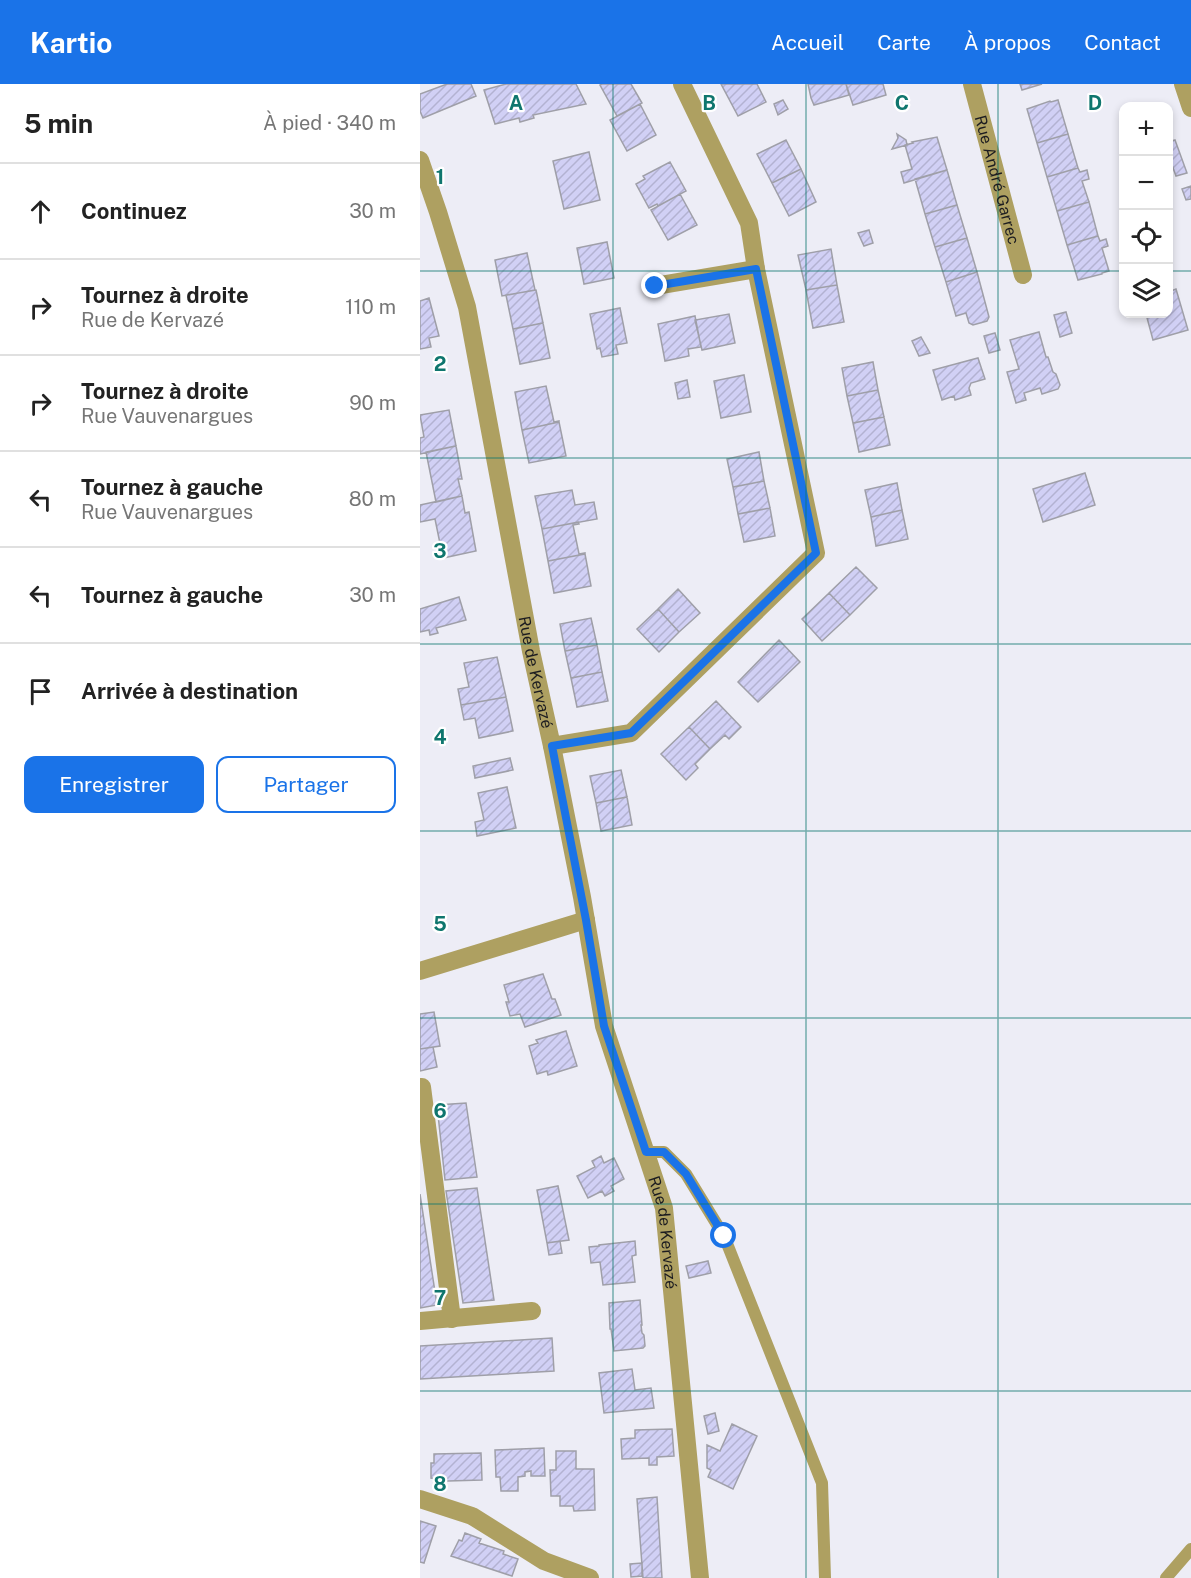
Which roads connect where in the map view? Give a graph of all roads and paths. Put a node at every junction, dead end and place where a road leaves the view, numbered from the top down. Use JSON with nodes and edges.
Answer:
{"nodes":[{"id":1,"x":682,"y":84,"type":"edge"},
{"id":2,"x":972,"y":84,"type":"edge"},
{"id":3,"x":1183,"y":84,"type":"edge"},
{"id":4,"x":1191,"y":108,"type":"edge"},
{"id":5,"x":420,"y":160,"type":"edge"},
{"id":6,"x":756,"y":269,"type":"junction"},
{"id":7,"x":1023,"y":275,"type":"dead end"},
{"id":8,"x":655,"y":286,"type":"dead end"},
{"id":9,"x":552,"y":746,"type":"junction"},
{"id":10,"x":586,"y":920,"type":"junction"},
{"id":11,"x":420,"y":971,"type":"edge"},
{"id":12,"x":420,"y":1087,"type":"edge"},
{"id":13,"x":646,"y":1152,"type":"junction"},
{"id":14,"x":532,"y":1311,"type":"dead end"},
{"id":15,"x":452,"y":1319,"type":"junction"},
{"id":16,"x":420,"y":1321,"type":"edge"},
{"id":17,"x":420,"y":1499,"type":"edge"},
{"id":18,"x":1191,"y":1548,"type":"edge"},
{"id":19,"x":590,"y":1578,"type":"edge"},
{"id":20,"x":700,"y":1578,"type":"edge"},
{"id":21,"x":825,"y":1578,"type":"edge"},
{"id":22,"x":1166,"y":1578,"type":"edge"}],
"edges":[{"from":1,"to":6,"type":"street"},
{"from":2,"to":7,"type":"street","name":"Rue André Garrec"},
{"from":3,"to":4,"type":"street"},
{"from":5,"to":9,"type":"street","name":"Rue de Kervazé"},
{"from":6,"to":8,"type":"street"},
{"from":6,"to":9,"type":"street"},
{"from":9,"to":10,"type":"street","name":"Rue de Kervazé"},
{"from":10,"to":11,"type":"street"},
{"from":10,"to":13,"type":"street","name":"Rue de Kervazé"},
{"from":12,"to":15,"type":"street"},
{"from":13,"to":20,"type":"street","name":"Rue de Kervazé"},
{"from":13,"to":21,"type":"lane"},
{"from":14,"to":15,"type":"street"},
{"from":15,"to":16,"type":"street"},
{"from":17,"to":19,"type":"street"},
{"from":18,"to":22,"type":"lane"}]}
